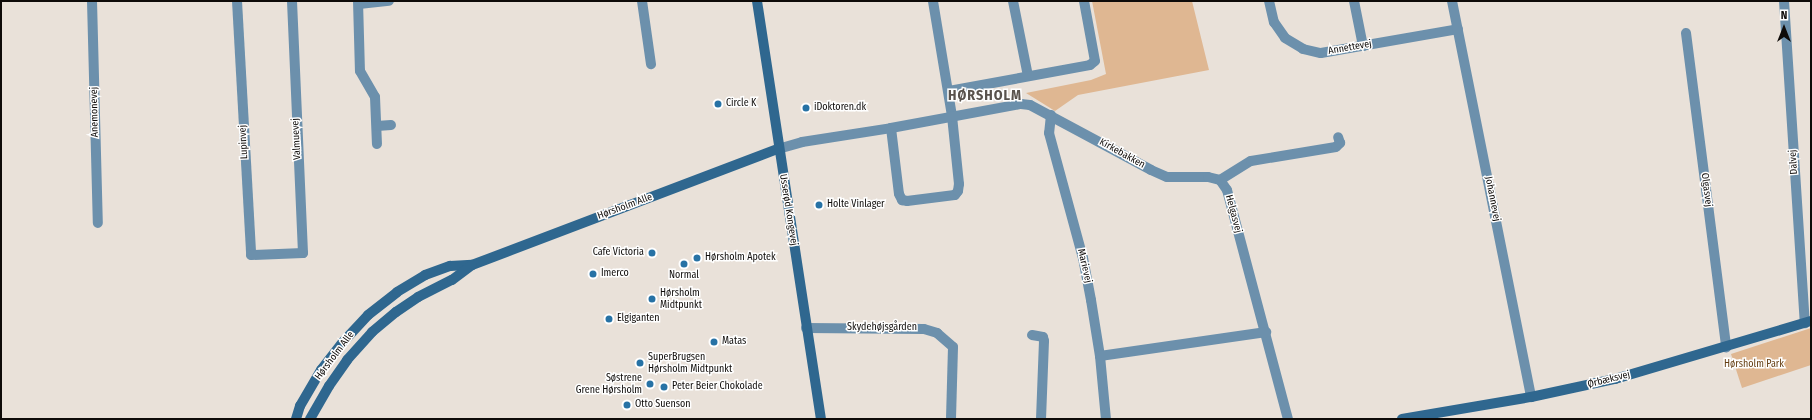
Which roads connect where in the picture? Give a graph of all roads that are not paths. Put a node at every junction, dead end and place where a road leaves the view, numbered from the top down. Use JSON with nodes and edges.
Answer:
{"nodes":[{"id":1,"x":92,"y":1,"type":"edge"},
{"id":2,"x":237,"y":1,"type":"edge"},
{"id":3,"x":292,"y":1,"type":"edge"},
{"id":4,"x":389,"y":1,"type":"edge"},
{"id":5,"x":642,"y":1,"type":"edge"},
{"id":6,"x":757,"y":1,"type":"edge"},
{"id":7,"x":933,"y":1,"type":"edge"},
{"id":8,"x":1013,"y":1,"type":"edge"},
{"id":9,"x":1084,"y":1,"type":"edge"},
{"id":10,"x":1269,"y":1,"type":"edge"},
{"id":11,"x":1354,"y":1,"type":"edge"},
{"id":12,"x":1452,"y":1,"type":"edge"},
{"id":13,"x":1784,"y":1,"type":"edge"},
{"id":14,"x":358,"y":2,"type":"edge"},
{"id":15,"x":1458,"y":29,"type":"junction"},
{"id":16,"x":1686,"y":33,"type":"dead end"},
{"id":17,"x":1363,"y":46,"type":"junction"},
{"id":18,"x":651,"y":64,"type":"dead end"},
{"id":19,"x":1028,"y":76,"type":"junction"},
{"id":20,"x":948,"y":92,"type":"junction"},
{"id":21,"x":1051,"y":115,"type":"junction"},
{"id":22,"x":952,"y":116,"type":"junction"},
{"id":23,"x":391,"y":125,"type":"dead end"},
{"id":24,"x":377,"y":126,"type":"junction"},
{"id":25,"x":891,"y":128,"type":"junction"},
{"id":26,"x":1338,"y":137,"type":"dead end"},
{"id":27,"x":377,"y":144,"type":"dead end"},
{"id":28,"x":778,"y":149,"type":"junction"},
{"id":29,"x":1220,"y":180,"type":"junction"},
{"id":30,"x":98,"y":224,"type":"dead end"},
{"id":31,"x":279,"y":255,"type":"joint"},
{"id":32,"x":472,"y":265,"type":"junction"},
{"id":33,"x":1808,"y":322,"type":"edge"},
{"id":34,"x":806,"y":328,"type":"junction"},
{"id":35,"x":1266,"y":332,"type":"junction"},
{"id":36,"x":1032,"y":335,"type":"dead end"},
{"id":37,"x":1726,"y":347,"type":"junction"},
{"id":38,"x":1100,"y":356,"type":"junction"},
{"id":39,"x":1531,"y":397,"type":"junction"},
{"id":40,"x":296,"y":419,"type":"edge"},
{"id":41,"x":310,"y":419,"type":"edge"},
{"id":42,"x":821,"y":419,"type":"edge"},
{"id":43,"x":951,"y":419,"type":"edge"},
{"id":44,"x":1041,"y":419,"type":"edge"},
{"id":45,"x":1106,"y":419,"type":"edge"},
{"id":46,"x":1288,"y":419,"type":"edge"},
{"id":47,"x":1402,"y":419,"type":"edge"}],
"edges":[{"from":1,"to":30,"type":"street","name":"Anemonevej"},
{"from":2,"to":31,"type":"street","name":"Lupinvej"},
{"from":3,"to":31,"type":"street","name":"Valmuevej"},
{"from":4,"to":14,"type":"street"},
{"from":5,"to":18,"type":"street"},
{"from":6,"to":28,"type":"main road","name":"Usserød Kongevej"},
{"from":7,"to":20,"type":"street"},
{"from":8,"to":19,"type":"street"},
{"from":9,"to":19,"type":"street"},
{"from":10,"to":17,"type":"street","name":"Annettevej"},
{"from":11,"to":17,"type":"street"},
{"from":12,"to":15,"type":"street","name":"Johannevej"},
{"from":13,"to":33,"type":"street","name":"Dalvej"},
{"from":14,"to":24,"type":"street"},
{"from":15,"to":17,"type":"street","name":"Annettevej"},
{"from":15,"to":39,"type":"street","name":"Johannevej"},
{"from":16,"to":37,"type":"street","name":"Olgasvej"},
{"from":19,"to":20,"type":"street"},
{"from":20,"to":22,"type":"street"},
{"from":21,"to":22,"type":"street","name":"Kirkebakken"},
{"from":21,"to":29,"type":"street","name":"Kirkebakken"},
{"from":21,"to":38,"type":"street","name":"Marievej"},
{"from":22,"to":25,"type":"street"},
{"from":22,"to":25,"type":"street"},
{"from":23,"to":24,"type":"street"},
{"from":24,"to":27,"type":"street"},
{"from":25,"to":28,"type":"street"},
{"from":26,"to":29,"type":"street"},
{"from":28,"to":32,"type":"main road","name":"Hørsholm Alle"},
{"from":28,"to":34,"type":"main road","name":"Usserød Kongevej"},
{"from":29,"to":35,"type":"street","name":"Helgasvej"},
{"from":32,"to":40,"type":"main road","name":"Hørsholm Alle"},
{"from":32,"to":41,"type":"main road","name":"Hørsholm Alle"},
{"from":33,"to":37,"type":"main road","name":"Ørbæksvej"},
{"from":34,"to":42,"type":"main road","name":"Usserød Kongevej"},
{"from":34,"to":43,"type":"street","name":"Skydehøjsgården"},
{"from":35,"to":38,"type":"street"},
{"from":35,"to":46,"type":"street","name":"Helgasvej"},
{"from":36,"to":44,"type":"street"},
{"from":37,"to":39,"type":"main road","name":"Ørbæksvej"},
{"from":38,"to":45,"type":"street","name":"Marievej"},
{"from":39,"to":47,"type":"main road","name":"Ørbæksvej"}]}
